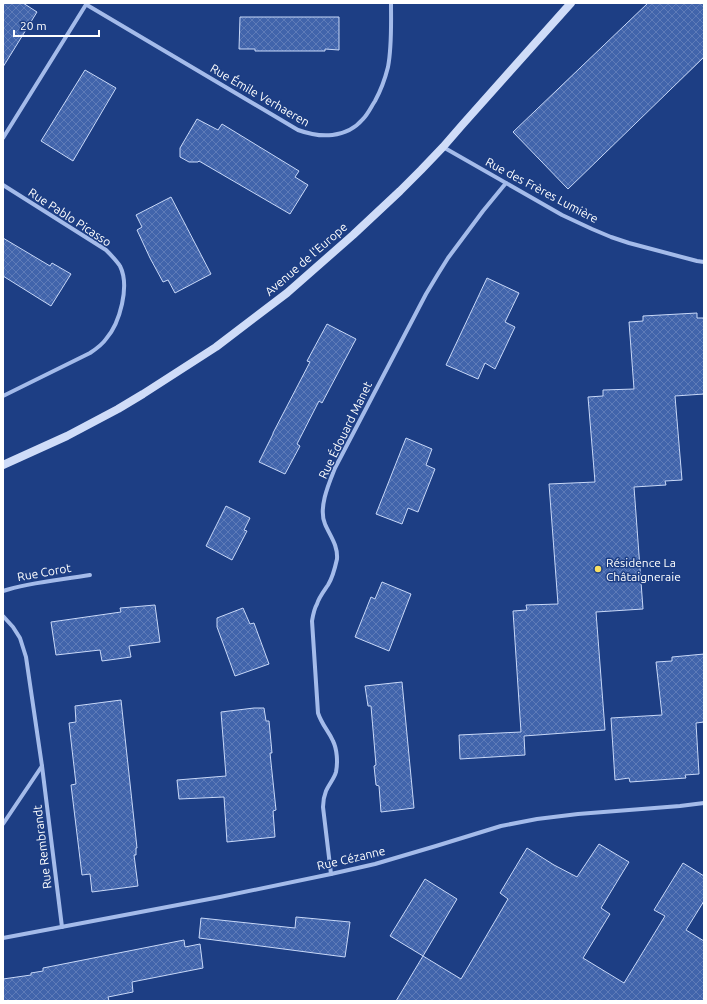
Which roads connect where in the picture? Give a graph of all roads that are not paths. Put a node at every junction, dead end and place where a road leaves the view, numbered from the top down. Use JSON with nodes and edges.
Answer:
{"nodes":[{"id":1,"x":391,"y":3,"type":"edge"},
{"id":2,"x":571,"y":3,"type":"edge"},
{"id":3,"x":87,"y":4,"type":"edge"},
{"id":4,"x":3,"y":138,"type":"edge"},
{"id":5,"x":443,"y":147,"type":"junction"},
{"id":6,"x":506,"y":183,"type":"junction"},
{"id":7,"x":3,"y":185,"type":"edge"},
{"id":8,"x":704,"y":262,"type":"edge"},
{"id":9,"x":3,"y":396,"type":"edge"},
{"id":10,"x":3,"y":465,"type":"edge"},
{"id":11,"x":90,"y":575,"type":"dead end"},
{"id":12,"x":3,"y":591,"type":"edge"},
{"id":13,"x":3,"y":616,"type":"edge"},
{"id":14,"x":42,"y":766,"type":"junction"},
{"id":15,"x":704,"y":803,"type":"edge"},
{"id":16,"x":3,"y":824,"type":"edge"},
{"id":17,"x":330,"y":874,"type":"junction"},
{"id":18,"x":62,"y":927,"type":"junction"},
{"id":19,"x":3,"y":938,"type":"edge"}],
"edges":[{"from":1,"to":3,"type":"street","name":"Rue Émile Verhaeren"},
{"from":2,"to":5,"type":"street","name":"Avenue de l'Europe"},
{"from":3,"to":4,"type":"street","name":"Rue Émile Verhaeren"},
{"from":5,"to":6,"type":"street","name":"Rue des Frères Lumière"},
{"from":5,"to":10,"type":"street","name":"Avenue de l'Europe"},
{"from":6,"to":8,"type":"street","name":"Rue des Frères Lumière"},
{"from":6,"to":17,"type":"street","name":"Rue Édouard Manet"},
{"from":7,"to":9,"type":"street","name":"Rue Pablo Picasso"},
{"from":11,"to":12,"type":"street","name":"Rue Corot"},
{"from":13,"to":14,"type":"street","name":"Rue Rembrandt"},
{"from":14,"to":16,"type":"street","name":"Rue Rembrandt"},
{"from":14,"to":18,"type":"street","name":"Rue Rembrandt"},
{"from":15,"to":17,"type":"street","name":"Rue Cézanne"},
{"from":17,"to":18,"type":"street","name":"Rue Cézanne"},
{"from":18,"to":19,"type":"street","name":"Rue Cézanne"}]}
